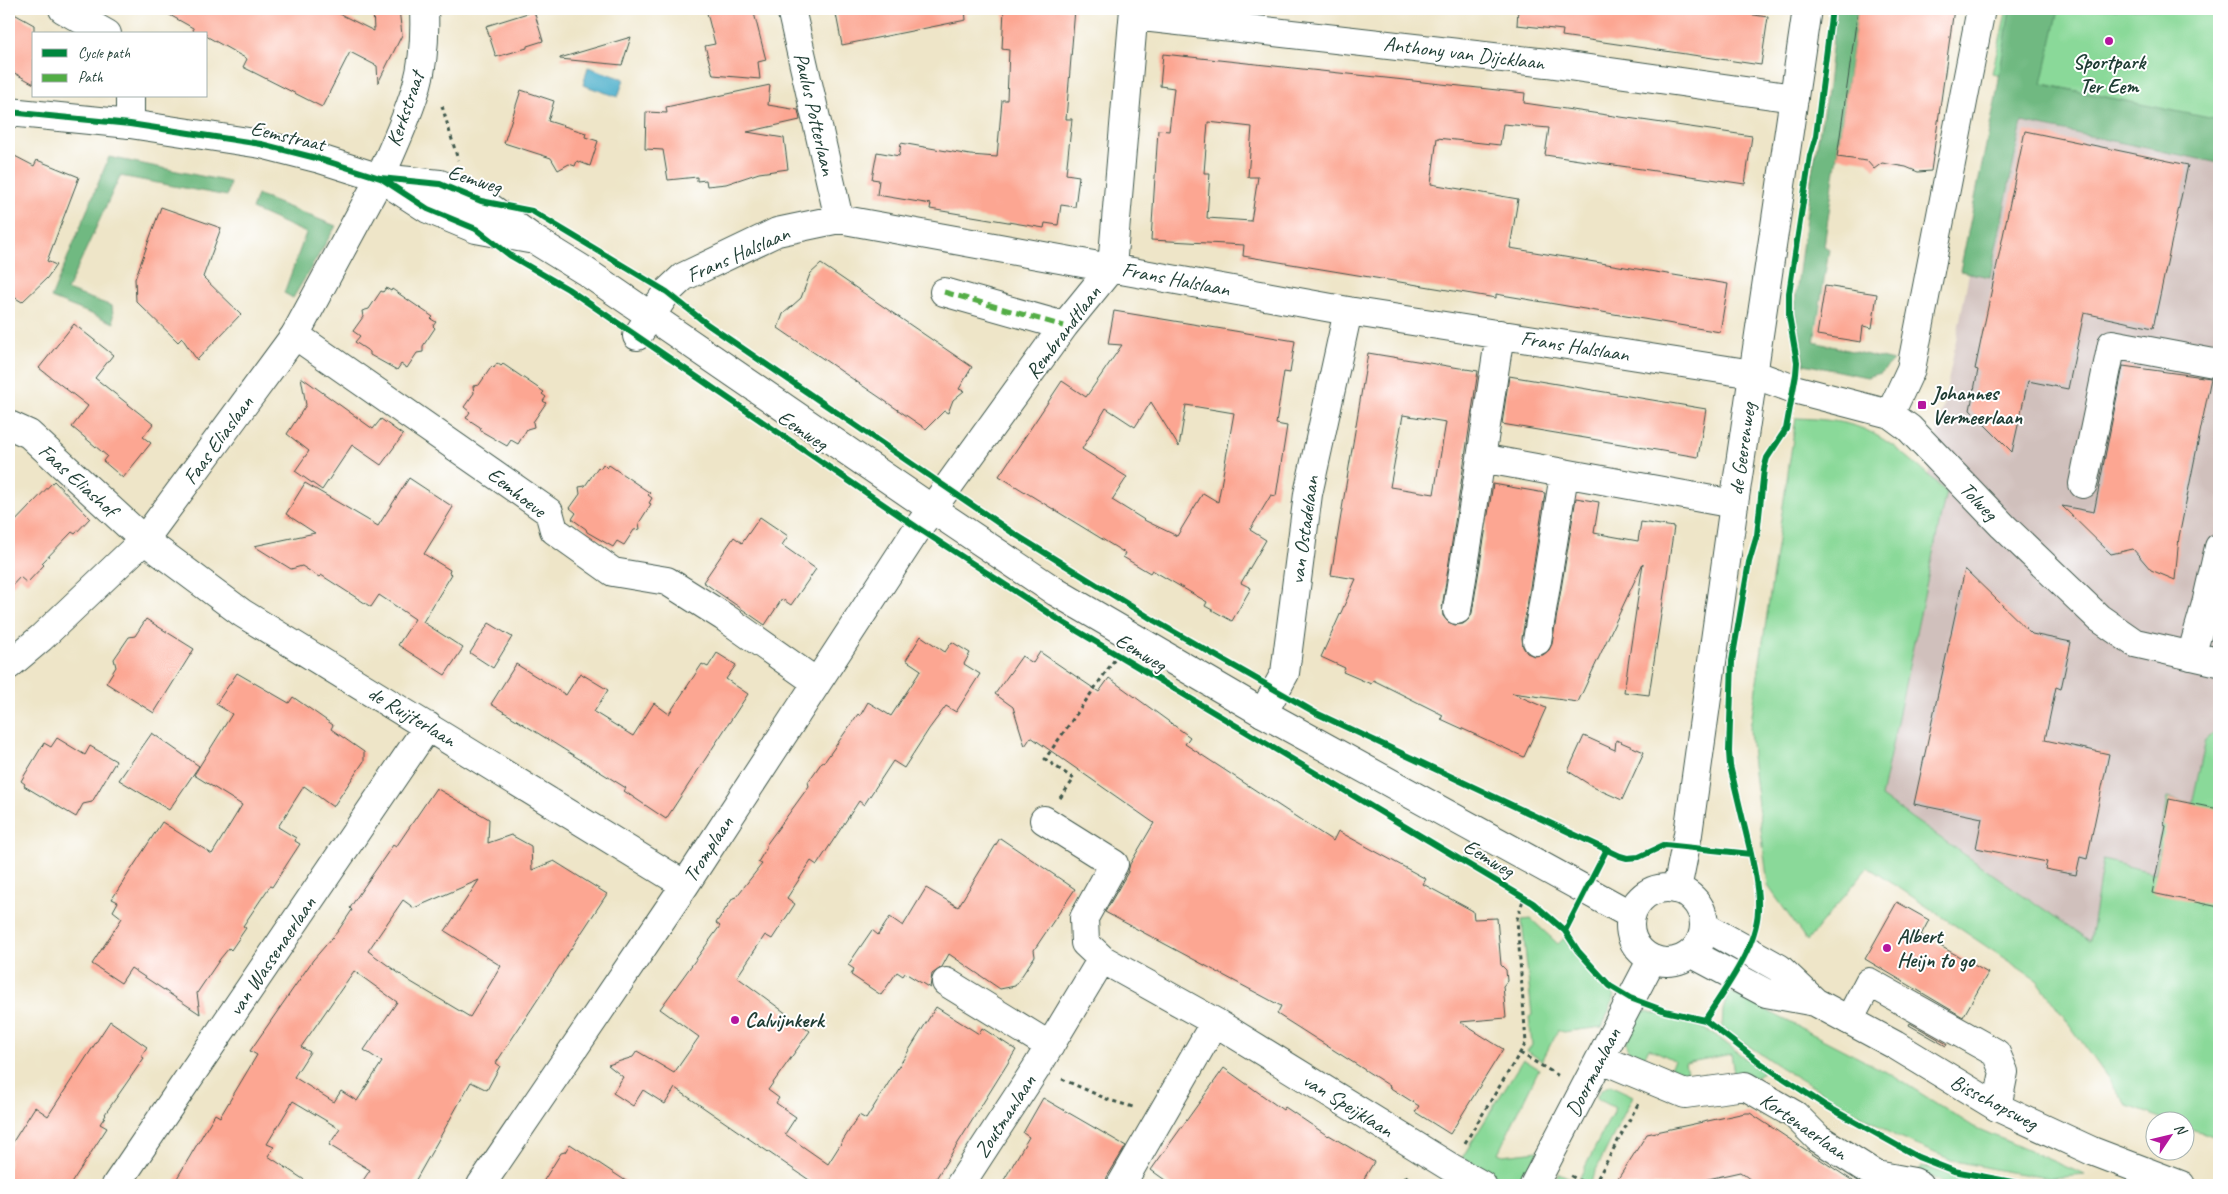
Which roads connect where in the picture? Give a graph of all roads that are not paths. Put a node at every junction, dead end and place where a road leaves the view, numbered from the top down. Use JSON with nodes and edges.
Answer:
{"nodes":[{"id":1,"x":63,"y":9,"type":"edge"},
{"id":2,"x":424,"y":9,"type":"edge"},
{"id":3,"x":791,"y":9,"type":"edge"},
{"id":4,"x":1807,"y":9,"type":"edge"},
{"id":5,"x":1981,"y":9,"type":"edge"},
{"id":6,"x":1134,"y":12,"type":"edge"},
{"id":7,"x":103,"y":32,"type":"edge"},
{"id":8,"x":130,"y":98,"type":"edge"},
{"id":9,"x":1794,"y":98,"type":"junction"},
{"id":10,"x":9,"y":112,"type":"edge"},
{"id":11,"x":130,"y":124,"type":"junction"},
{"id":12,"x":380,"y":178,"type":"junction"},
{"id":13,"x":839,"y":219,"type":"junction"},
{"id":14,"x":535,"y":240,"type":"junction"},
{"id":15,"x":1112,"y":267,"type":"junction"},
{"id":16,"x":944,"y":292,"type":"dead end"},
{"id":17,"x":1348,"y":311,"type":"junction"},
{"id":18,"x":643,"y":326,"type":"junction"},
{"id":19,"x":1064,"y":326,"type":"junction"},
{"id":20,"x":1500,"y":334,"type":"junction"},
{"id":21,"x":295,"y":335,"type":"junction"},
{"id":22,"x":2219,"y":364,"type":"edge"},
{"id":23,"x":1753,"y":374,"type":"junction"},
{"id":24,"x":1890,"y":414,"type":"junction"},
{"id":25,"x":9,"y":426,"type":"edge"},
{"id":26,"x":1481,"y":458,"type":"junction"},
{"id":27,"x":1564,"y":475,"type":"junction"},
{"id":28,"x":2083,"y":484,"type":"dead end"},
{"id":29,"x":1734,"y":504,"type":"junction"},
{"id":30,"x":932,"y":509,"type":"junction"},
{"id":31,"x":144,"y":540,"type":"junction"},
{"id":32,"x":2219,"y":547,"type":"edge"},
{"id":33,"x":1457,"y":610,"type":"dead end"},
{"id":34,"x":1537,"y":641,"type":"dead end"},
{"id":35,"x":2191,"y":656,"type":"junction"},
{"id":36,"x":2219,"y":662,"type":"edge"},
{"id":37,"x":9,"y":665,"type":"edge"},
{"id":38,"x":816,"y":682,"type":"junction"},
{"id":39,"x":1262,"y":713,"type":"junction"},
{"id":40,"x":428,"y":726,"type":"junction"},
{"id":41,"x":1044,"y":820,"type":"road end"},
{"id":42,"x":685,"y":885,"type":"junction"},
{"id":43,"x":1677,"y":888,"type":"junction"},
{"id":44,"x":1631,"y":915,"type":"junction"},
{"id":45,"x":1704,"y":926,"type":"junction"},
{"id":46,"x":1691,"y":953,"type":"junction"},
{"id":47,"x":1102,"y":958,"type":"junction"},
{"id":48,"x":1652,"y":959,"type":"junction"},
{"id":49,"x":946,"y":982,"type":"dead end"},
{"id":50,"x":1814,"y":1002,"type":"junction"},
{"id":51,"x":1849,"y":1020,"type":"junction"},
{"id":52,"x":1215,"y":1022,"type":"junction"},
{"id":53,"x":1043,"y":1057,"type":"junction"},
{"id":54,"x":1601,"y":1059,"type":"junction"},
{"id":55,"x":1997,"y":1107,"type":"junction"},
{"id":56,"x":116,"y":1185,"type":"edge"},
{"id":57,"x":481,"y":1185,"type":"edge"},
{"id":58,"x":960,"y":1185,"type":"edge"},
{"id":59,"x":1121,"y":1185,"type":"edge"},
{"id":60,"x":1482,"y":1185,"type":"edge"},
{"id":61,"x":1534,"y":1185,"type":"edge"},
{"id":62,"x":1920,"y":1185,"type":"edge"},
{"id":63,"x":2181,"y":1185,"type":"edge"}],
"edges":[{"from":1,"to":7,"type":"street"},
{"from":2,"to":12,"type":"street","name":"Kerkstraat"},
{"from":3,"to":13,"type":"street","name":"Paulus Potterlaan"},
{"from":4,"to":9,"type":"street","name":"de Geerenweg"},
{"from":5,"to":24,"type":"street"},
{"from":6,"to":9,"type":"street","name":"Anthony van Dijcklaan"},
{"from":6,"to":15,"type":"street","name":"Rembrandtlaan"},
{"from":8,"to":11,"type":"street"},
{"from":9,"to":23,"type":"street","name":"de Geerenweg"},
{"from":10,"to":11,"type":"street","name":"Eemstraat"},
{"from":11,"to":12,"type":"street","name":"Eemstraat"},
{"from":12,"to":14,"type":"street","name":"Eemweg"},
{"from":12,"to":14,"type":"street","name":"Eemweg"},
{"from":12,"to":21,"type":"street","name":"Faas Eliaslaan"},
{"from":13,"to":15,"type":"street","name":"Frans Halslaan"},
{"from":13,"to":18,"type":"street","name":"Frans Halslaan"},
{"from":14,"to":18,"type":"street","name":"Eemweg"},
{"from":15,"to":17,"type":"street","name":"Frans Halslaan"},
{"from":15,"to":19,"type":"street","name":"Rembrandtlaan"},
{"from":16,"to":19,"type":"street"},
{"from":17,"to":20,"type":"street","name":"Frans Halslaan"},
{"from":17,"to":39,"type":"street","name":"van Ostadelaan"},
{"from":18,"to":30,"type":"street","name":"Eemweg"},
{"from":19,"to":30,"type":"street","name":"Rembrandtlaan"},
{"from":20,"to":23,"type":"street","name":"Frans Halslaan"},
{"from":20,"to":26,"type":"street"},
{"from":21,"to":31,"type":"street","name":"Faas Eliaslaan"},
{"from":21,"to":38,"type":"street","name":"Eemhoeve"},
{"from":22,"to":28,"type":"street"},
{"from":23,"to":24,"type":"street","name":"Tolweg"},
{"from":23,"to":29,"type":"street","name":"de Geerenweg"},
{"from":24,"to":35,"type":"street","name":"Tolweg"},
{"from":25,"to":31,"type":"street","name":"Faas Eliashof"},
{"from":26,"to":27,"type":"street"},
{"from":26,"to":33,"type":"street"},
{"from":27,"to":29,"type":"street"},
{"from":27,"to":34,"type":"street"},
{"from":29,"to":43,"type":"street","name":"de Geerenweg"},
{"from":30,"to":38,"type":"street","name":"Tromplaan"},
{"from":30,"to":39,"type":"street","name":"Eemweg"},
{"from":31,"to":37,"type":"street","name":"Faas Eliaslaan"},
{"from":31,"to":40,"type":"street","name":"de Ruijterlaan"},
{"from":32,"to":35,"type":"street"},
{"from":35,"to":36,"type":"street","name":"Tolweg"},
{"from":38,"to":42,"type":"street","name":"Tromplaan"},
{"from":39,"to":44,"type":"street","name":"Eemweg"},
{"from":40,"to":42,"type":"street","name":"de Ruijterlaan"},
{"from":40,"to":56,"type":"street","name":"van Wassenaerlaan"},
{"from":41,"to":47,"type":"street","name":"van Speijklaan"},
{"from":42,"to":57,"type":"street","name":"Tromplaan"},
{"from":43,"to":44,"type":"street"},
{"from":43,"to":45,"type":"street"},
{"from":44,"to":48,"type":"street"},
{"from":45,"to":46,"type":"street"},
{"from":45,"to":50,"type":"street","name":"Bisschopsweg"},
{"from":46,"to":48,"type":"street"},
{"from":46,"to":50,"type":"street","name":"Bisschopsweg"},
{"from":47,"to":52,"type":"street","name":"van Speijklaan"},
{"from":47,"to":53,"type":"street"},
{"from":48,"to":54,"type":"street","name":"Doormanlaan"},
{"from":49,"to":53,"type":"street"},
{"from":50,"to":51,"type":"street","name":"Bisschopsweg"},
{"from":51,"to":55,"type":"street","name":"Bisschopsweg"},
{"from":51,"to":55,"type":"street"},
{"from":52,"to":59,"type":"street"},
{"from":52,"to":60,"type":"street","name":"van Speijklaan"},
{"from":53,"to":58,"type":"street","name":"Zoutmanlaan"},
{"from":54,"to":61,"type":"street","name":"Doormanlaan"},
{"from":54,"to":62,"type":"street","name":"Kortenaerlaan"},
{"from":55,"to":63,"type":"street","name":"Bisschopsweg"}]}
